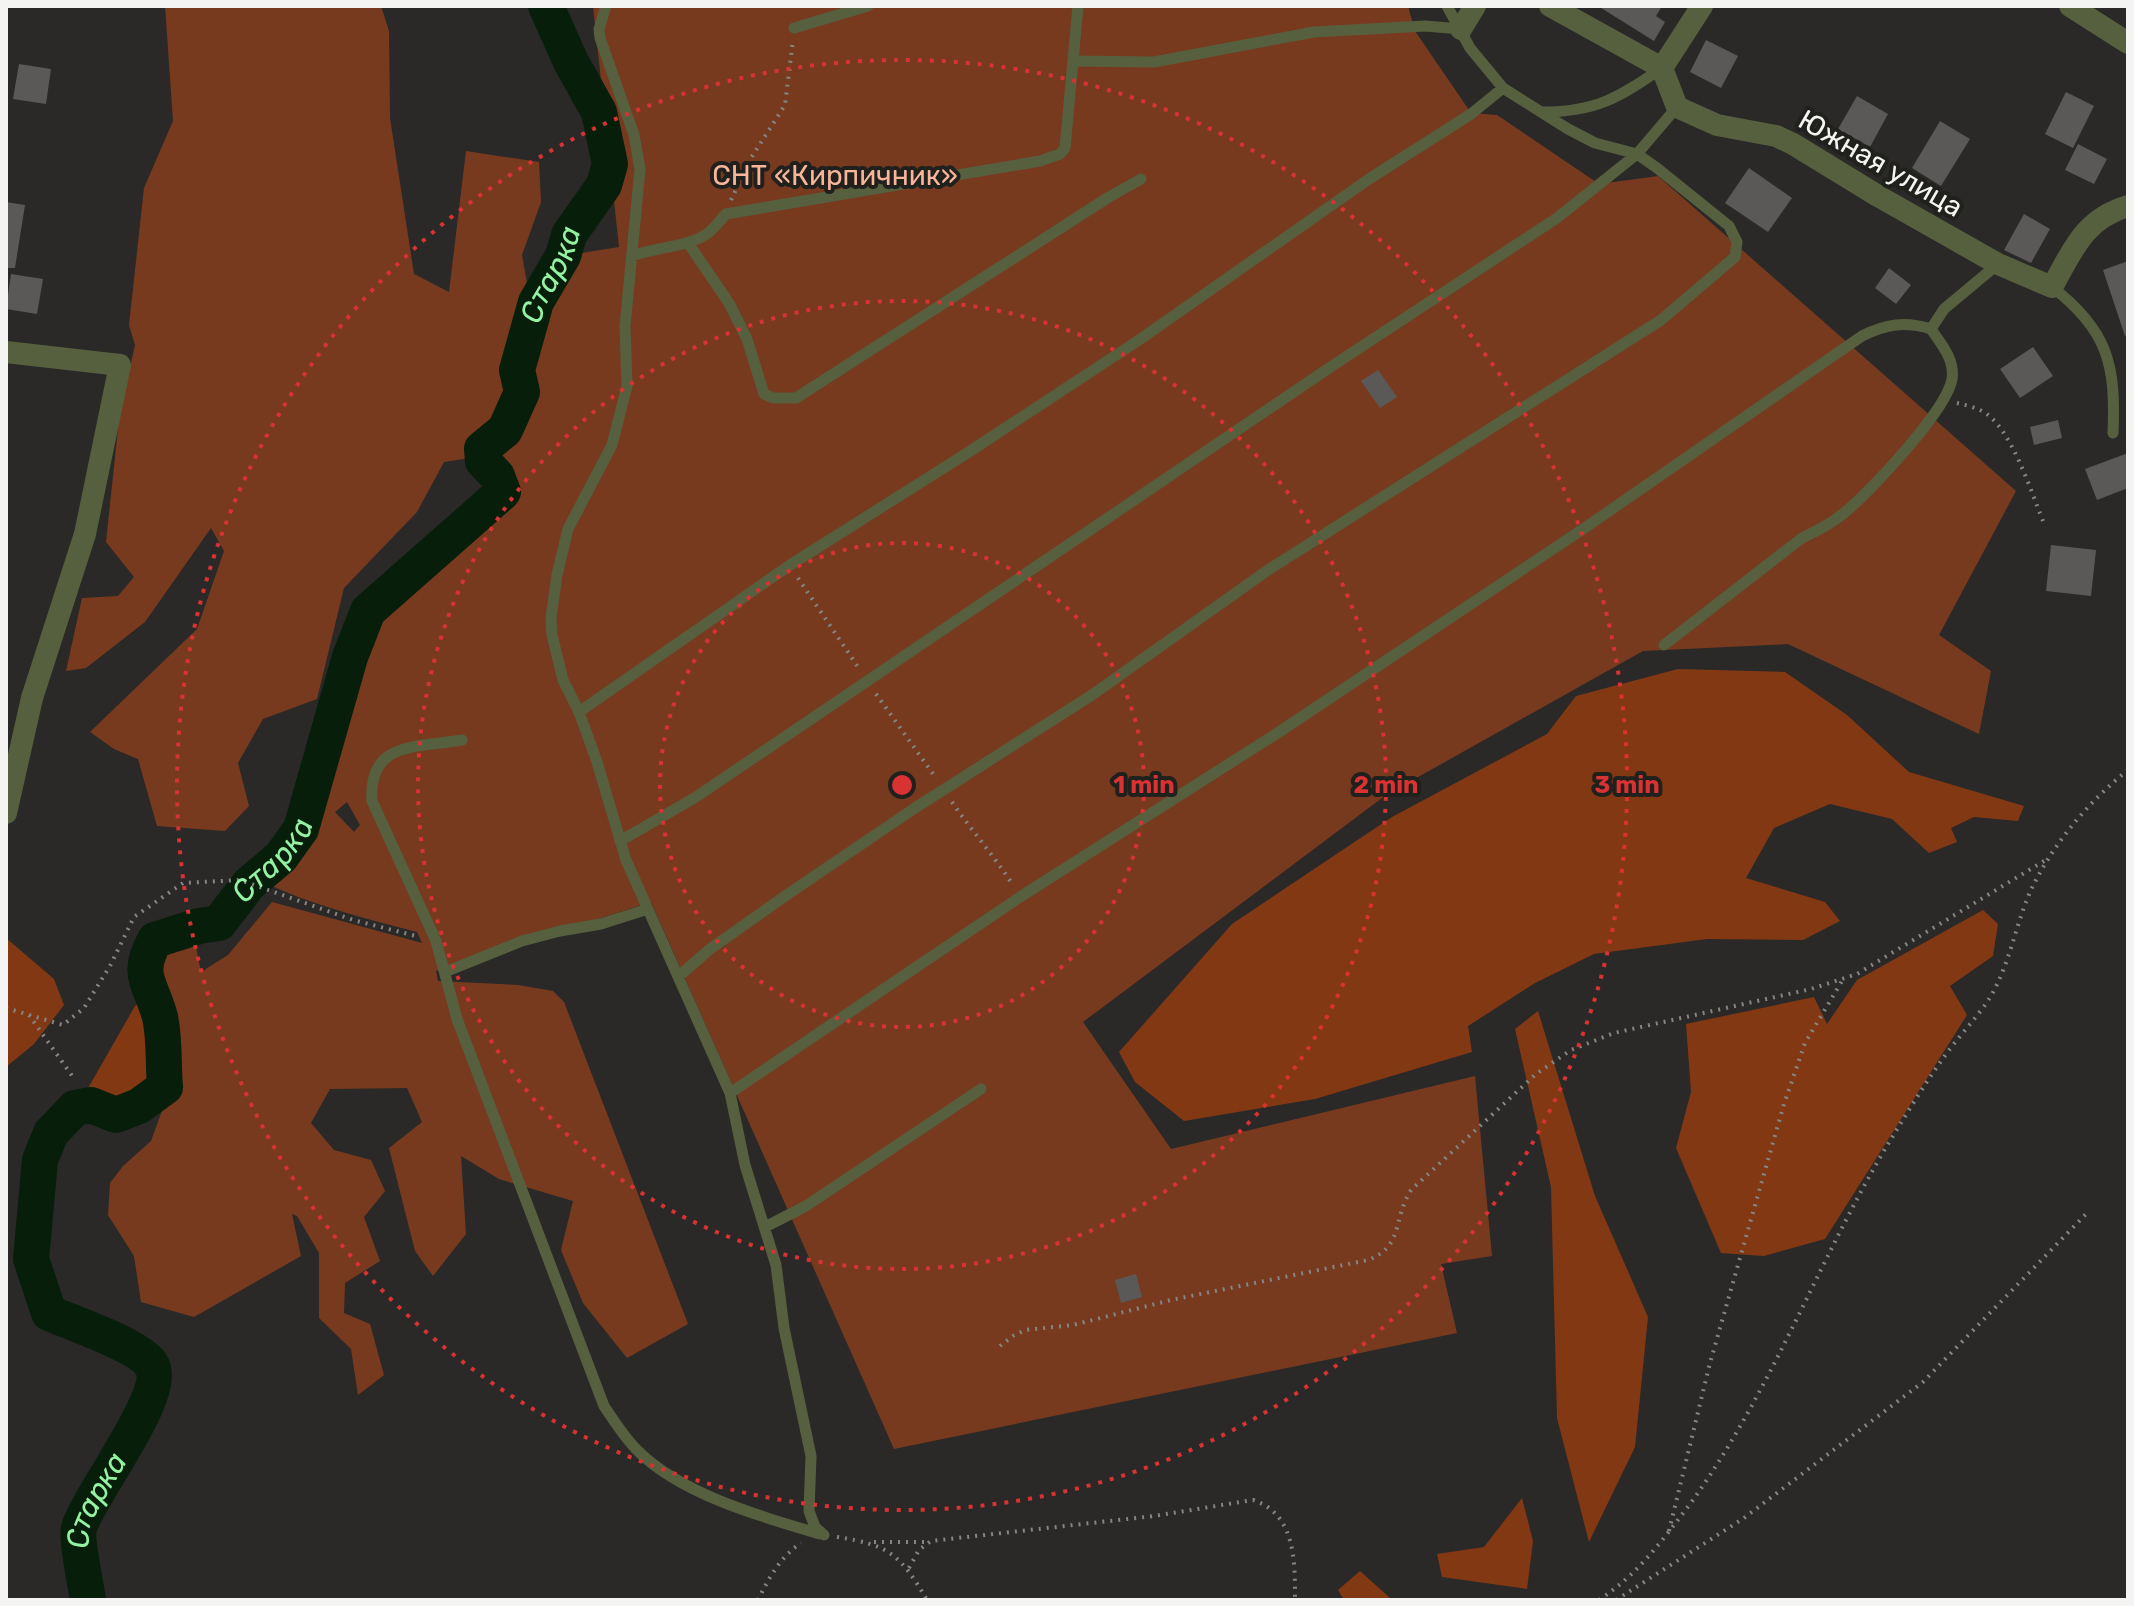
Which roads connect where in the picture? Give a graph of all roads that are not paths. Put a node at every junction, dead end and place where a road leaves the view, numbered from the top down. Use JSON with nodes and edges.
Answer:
{"nodes":[{"id":1,"x":606,"y":6,"type":"edge"},
{"id":2,"x":868,"y":6,"type":"edge"},
{"id":3,"x":1078,"y":6,"type":"edge"},
{"id":4,"x":1447,"y":6,"type":"edge"},
{"id":5,"x":1475,"y":6,"type":"edge"},
{"id":6,"x":1550,"y":6,"type":"edge"},
{"id":7,"x":1702,"y":6,"type":"edge"},
{"id":8,"x":2070,"y":6,"type":"edge"},
{"id":9,"x":794,"y":28,"type":"road end"},
{"id":10,"x":1461,"y":29,"type":"junction"},
{"id":11,"x":2128,"y":43,"type":"edge"},
{"id":12,"x":1074,"y":61,"type":"junction"},
{"id":13,"x":1662,"y":68,"type":"junction"},
{"id":14,"x":1503,"y":88,"type":"junction"},
{"id":15,"x":1677,"y":107,"type":"junction"},
{"id":16,"x":1539,"y":112,"type":"junction"},
{"id":17,"x":1637,"y":154,"type":"junction"},
{"id":18,"x":1141,"y":179,"type":"dead end"},
{"id":19,"x":2128,"y":206,"type":"edge"},
{"id":20,"x":688,"y":243,"type":"junction"},
{"id":21,"x":632,"y":256,"type":"junction"},
{"id":22,"x":1998,"y":264,"type":"junction"},
{"id":23,"x":2052,"y":287,"type":"junction"},
{"id":24,"x":1931,"y":329,"type":"junction"},
{"id":25,"x":6,"y":352,"type":"edge"},
{"id":26,"x":2113,"y":433,"type":"dead end"},
{"id":27,"x":1664,"y":645,"type":"dead end"},
{"id":28,"x":579,"y":712,"type":"junction"},
{"id":29,"x":462,"y":740,"type":"dead end"},
{"id":30,"x":6,"y":813,"type":"edge"},
{"id":31,"x":620,"y":841,"type":"junction"},
{"id":32,"x":648,"y":909,"type":"junction"},
{"id":33,"x":445,"y":972,"type":"junction"},
{"id":34,"x":679,"y":976,"type":"junction"},
{"id":35,"x":981,"y":1089,"type":"dead end"},
{"id":36,"x":730,"y":1093,"type":"junction"},
{"id":37,"x":765,"y":1227,"type":"junction"}],
"edges":[{"from":1,"to":21,"type":"lane"},
{"from":2,"to":9,"type":"lane"},
{"from":3,"to":12,"type":"lane"},
{"from":4,"to":10,"type":"lane"},
{"from":5,"to":10,"type":"street"},
{"from":6,"to":13,"type":"street"},
{"from":7,"to":13,"type":"street"},
{"from":8,"to":11,"type":"street"},
{"from":10,"to":12,"type":"lane"},
{"from":10,"to":14,"type":"lane"},
{"from":12,"to":20,"type":"lane"},
{"from":13,"to":15,"type":"street"},
{"from":13,"to":16,"type":"lane"},
{"from":14,"to":16,"type":"lane"},
{"from":14,"to":28,"type":"lane"},
{"from":15,"to":17,"type":"lane"},
{"from":15,"to":22,"type":"street","name":"Южная улица"},
{"from":16,"to":17,"type":"lane"},
{"from":17,"to":31,"type":"lane"},
{"from":17,"to":34,"type":"lane"},
{"from":18,"to":20,"type":"lane"},
{"from":19,"to":23,"type":"street"},
{"from":20,"to":21,"type":"lane"},
{"from":21,"to":28,"type":"lane"},
{"from":22,"to":23,"type":"street","name":"Южная улица"},
{"from":22,"to":24,"type":"lane"},
{"from":23,"to":26,"type":"lane","name":"Южная улица"},
{"from":24,"to":27,"type":"lane"},
{"from":24,"to":36,"type":"lane"},
{"from":25,"to":30,"type":"street"},
{"from":28,"to":31,"type":"lane"},
{"from":29,"to":33,"type":"lane"},
{"from":31,"to":32,"type":"lane"},
{"from":32,"to":33,"type":"lane"},
{"from":32,"to":34,"type":"lane"},
{"from":33,"to":37,"type":"lane"},
{"from":34,"to":36,"type":"lane"},
{"from":35,"to":37,"type":"lane"},
{"from":36,"to":37,"type":"lane"}]}
